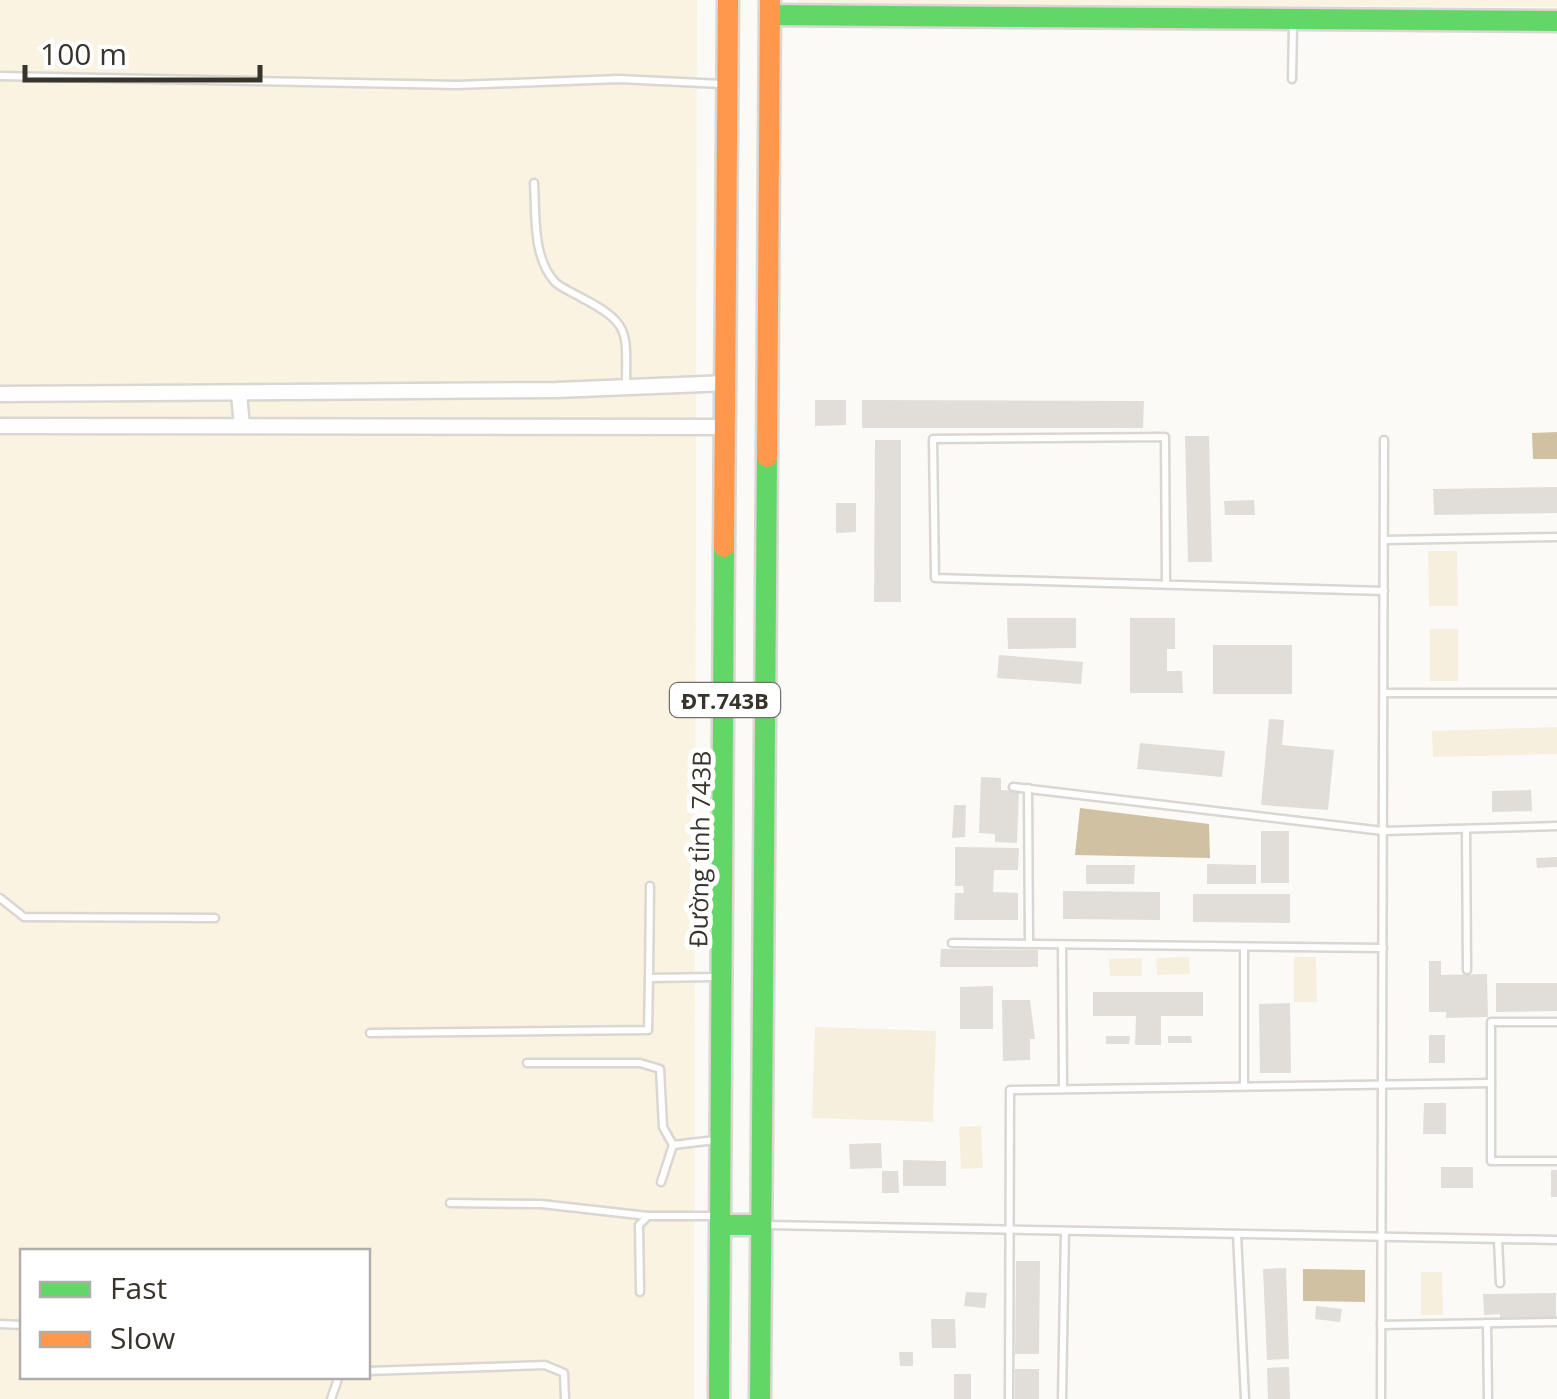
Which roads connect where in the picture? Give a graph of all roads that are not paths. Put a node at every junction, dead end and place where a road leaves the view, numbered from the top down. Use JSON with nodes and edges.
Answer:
{"nodes":[{"id":1,"x":728,"y":0,"type":"edge"},
{"id":2,"x":770,"y":8,"type":"edge"},
{"id":3,"x":1293,"y":19,"type":"junction"},
{"id":4,"x":1557,"y":20,"type":"edge"},
{"id":5,"x":0,"y":76,"type":"edge"},
{"id":6,"x":1292,"y":79,"type":"dead end"},
{"id":7,"x":728,"y":85,"type":"junction"},
{"id":8,"x":534,"y":183,"type":"dead end"},
{"id":9,"x":728,"y":383,"type":"junction"},
{"id":10,"x":626,"y":387,"type":"junction"},
{"id":11,"x":0,"y":394,"type":"edge"},
{"id":12,"x":239,"y":394,"type":"junction"},
{"id":13,"x":0,"y":426,"type":"edge"},
{"id":14,"x":242,"y":426,"type":"junction"},
{"id":15,"x":728,"y":427,"type":"junction"},
{"id":16,"x":1384,"y":440,"type":"dead end"},
{"id":17,"x":1557,"y":537,"type":"edge"},
{"id":18,"x":1384,"y":540,"type":"junction"},
{"id":19,"x":1166,"y":585,"type":"junction"},
{"id":20,"x":1384,"y":591,"type":"junction"},
{"id":21,"x":1384,"y":693,"type":"junction"},
{"id":22,"x":1557,"y":693,"type":"edge"},
{"id":23,"x":1014,"y":787,"type":"dead end"},
{"id":24,"x":1028,"y":788,"type":"junction"},
{"id":25,"x":1557,"y":826,"type":"edge"},
{"id":26,"x":1466,"y":828,"type":"junction"},
{"id":27,"x":1383,"y":831,"type":"junction"},
{"id":28,"x":650,"y":886,"type":"dead end"},
{"id":29,"x":0,"y":898,"type":"edge"},
{"id":30,"x":215,"y":918,"type":"dead end"},
{"id":31,"x":952,"y":944,"type":"dead end"},
{"id":32,"x":1029,"y":944,"type":"junction"},
{"id":33,"x":1062,"y":944,"type":"junction"},
{"id":34,"x":1244,"y":946,"type":"junction"},
{"id":35,"x":1383,"y":948,"type":"junction"},
{"id":36,"x":1467,"y":970,"type":"dead end"},
{"id":37,"x":722,"y":977,"type":"junction"},
{"id":38,"x":649,"y":978,"type":"junction"},
{"id":39,"x":1557,"y":1022,"type":"edge"},
{"id":40,"x":370,"y":1033,"type":"dead end"},
{"id":41,"x":527,"y":1063,"type":"dead end"},
{"id":42,"x":1491,"y":1083,"type":"junction"},
{"id":43,"x":1382,"y":1085,"type":"junction"},
{"id":44,"x":1244,"y":1086,"type":"junction"},
{"id":45,"x":1063,"y":1089,"type":"junction"},
{"id":46,"x":721,"y":1140,"type":"junction"},
{"id":47,"x":673,"y":1145,"type":"junction"},
{"id":48,"x":1557,"y":1161,"type":"edge"},
{"id":49,"x":661,"y":1182,"type":"dead end"},
{"id":50,"x":450,"y":1203,"type":"dead end"},
{"id":51,"x":648,"y":1216,"type":"junction"},
{"id":52,"x":721,"y":1221,"type":"junction"},
{"id":53,"x":761,"y":1225,"type":"junction"},
{"id":54,"x":1010,"y":1230,"type":"junction"},
{"id":55,"x":1065,"y":1231,"type":"junction"},
{"id":56,"x":1237,"y":1234,"type":"junction"},
{"id":57,"x":1382,"y":1237,"type":"junction"},
{"id":58,"x":1498,"y":1240,"type":"junction"},
{"id":59,"x":1557,"y":1240,"type":"edge"},
{"id":60,"x":1500,"y":1283,"type":"dead end"},
{"id":61,"x":640,"y":1292,"type":"dead end"},
{"id":62,"x":1557,"y":1322,"type":"edge"},
{"id":63,"x":1487,"y":1323,"type":"junction"},
{"id":64,"x":1382,"y":1325,"type":"junction"},
{"id":65,"x":370,"y":1372,"type":"edge"},
{"id":66,"x":565,"y":1399,"type":"edge"},
{"id":67,"x":719,"y":1399,"type":"edge"},
{"id":68,"x":760,"y":1399,"type":"edge"},
{"id":69,"x":1009,"y":1399,"type":"edge"},
{"id":70,"x":1062,"y":1399,"type":"edge"},
{"id":71,"x":1244,"y":1399,"type":"edge"},
{"id":72,"x":1381,"y":1399,"type":"edge"},
{"id":73,"x":1488,"y":1399,"type":"edge"}],
"edges":[{"from":1,"to":7,"type":"main road","name":"Đường tỉnh 743B","number":"ĐT.743B"},
{"from":2,"to":3,"type":"main road"},
{"from":2,"to":53,"type":"main road","number":"ĐT.743B"},
{"from":3,"to":4,"type":"main road"},
{"from":3,"to":6,"type":"lane"},
{"from":5,"to":7,"type":"lane"},
{"from":7,"to":9,"type":"main road","name":"Đường tỉnh 743B","number":"ĐT.743B"},
{"from":8,"to":10,"type":"lane"},
{"from":9,"to":10,"type":"street"},
{"from":9,"to":15,"type":"main road","name":"Đường tỉnh 743B","number":"ĐT.743B"},
{"from":10,"to":12,"type":"street"},
{"from":11,"to":12,"type":"street"},
{"from":12,"to":14,"type":"street"},
{"from":13,"to":14,"type":"street"},
{"from":14,"to":15,"type":"street"},
{"from":15,"to":37,"type":"main road","name":"Đường tỉnh 743B","number":"ĐT.743B"},
{"from":16,"to":18,"type":"lane"},
{"from":17,"to":18,"type":"lane"},
{"from":18,"to":20,"type":"lane"},
{"from":19,"to":19,"type":"lane"},
{"from":19,"to":20,"type":"lane"},
{"from":20,"to":21,"type":"lane"},
{"from":21,"to":22,"type":"lane"},
{"from":21,"to":27,"type":"lane"},
{"from":23,"to":24,"type":"lane"},
{"from":24,"to":27,"type":"lane"},
{"from":24,"to":32,"type":"lane"},
{"from":25,"to":26,"type":"lane"},
{"from":26,"to":27,"type":"lane"},
{"from":26,"to":36,"type":"lane"},
{"from":27,"to":35,"type":"lane"},
{"from":28,"to":38,"type":"lane"},
{"from":29,"to":30,"type":"lane"},
{"from":31,"to":32,"type":"lane"},
{"from":32,"to":33,"type":"lane"},
{"from":33,"to":34,"type":"lane"},
{"from":33,"to":45,"type":"lane"},
{"from":34,"to":35,"type":"lane"},
{"from":34,"to":44,"type":"lane"},
{"from":35,"to":43,"type":"lane"},
{"from":37,"to":38,"type":"lane"},
{"from":37,"to":46,"type":"main road","name":"Đường tỉnh 743B","number":"ĐT.743B"},
{"from":38,"to":40,"type":"lane"},
{"from":39,"to":42,"type":"lane"},
{"from":41,"to":47,"type":"lane"},
{"from":42,"to":43,"type":"lane"},
{"from":42,"to":48,"type":"lane"},
{"from":43,"to":44,"type":"lane"},
{"from":43,"to":57,"type":"lane"},
{"from":44,"to":45,"type":"lane"},
{"from":45,"to":54,"type":"lane"},
{"from":46,"to":47,"type":"lane"},
{"from":46,"to":52,"type":"main road","name":"Đường tỉnh 743B","number":"ĐT.743B"},
{"from":47,"to":49,"type":"lane"},
{"from":50,"to":51,"type":"lane"},
{"from":51,"to":52,"type":"lane"},
{"from":51,"to":61,"type":"lane"},
{"from":52,"to":53,"type":"main road"},
{"from":52,"to":67,"type":"main road","name":"Đường tỉnh 743B","number":"ĐT.743B"},
{"from":53,"to":54,"type":"lane"},
{"from":53,"to":68,"type":"main road","number":"ĐT.743B"},
{"from":54,"to":55,"type":"lane"},
{"from":54,"to":69,"type":"lane"},
{"from":55,"to":56,"type":"lane"},
{"from":55,"to":70,"type":"lane"},
{"from":56,"to":57,"type":"lane"},
{"from":56,"to":71,"type":"lane"},
{"from":57,"to":58,"type":"lane"},
{"from":57,"to":64,"type":"lane"},
{"from":58,"to":59,"type":"lane"},
{"from":58,"to":60,"type":"lane"},
{"from":62,"to":63,"type":"lane"},
{"from":63,"to":64,"type":"lane"},
{"from":63,"to":73,"type":"lane"},
{"from":64,"to":72,"type":"lane"},
{"from":65,"to":66,"type":"lane"}]}
